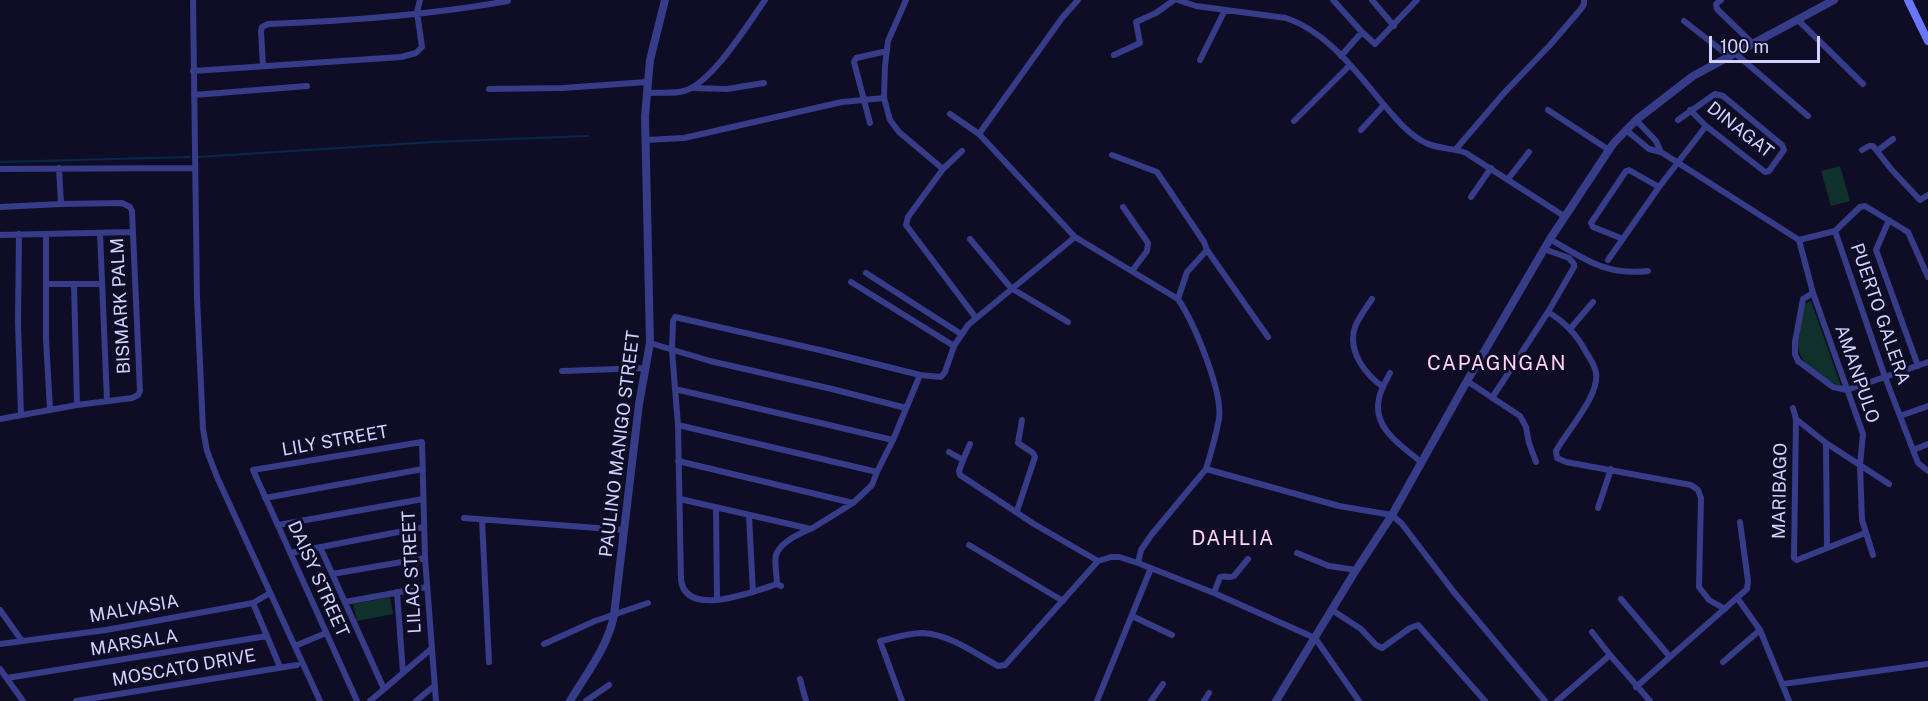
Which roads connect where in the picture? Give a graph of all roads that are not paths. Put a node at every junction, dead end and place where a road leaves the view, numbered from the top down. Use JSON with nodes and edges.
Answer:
{"nodes":[{"id":1,"x":192,"y":0,"type":"edge"},
{"id":2,"x":420,"y":0,"type":"edge"},
{"id":3,"x":665,"y":0,"type":"edge"},
{"id":4,"x":765,"y":0,"type":"edge"},
{"id":5,"x":906,"y":0,"type":"edge"},
{"id":6,"x":1078,"y":0,"type":"edge"},
{"id":7,"x":1176,"y":0,"type":"edge"},
{"id":8,"x":1334,"y":0,"type":"edge"},
{"id":9,"x":1373,"y":0,"type":"edge"},
{"id":10,"x":1417,"y":0,"type":"edge"},
{"id":11,"x":1584,"y":0,"type":"edge"},
{"id":12,"x":1721,"y":0,"type":"edge"},
{"id":13,"x":1834,"y":0,"type":"edge"},
{"id":14,"x":1908,"y":0,"type":"edge"},
{"id":15,"x":508,"y":1,"type":"edge"},
{"id":16,"x":1225,"y":10,"type":"junction"},
{"id":17,"x":417,"y":12,"type":"junction"},
{"id":18,"x":1798,"y":20,"type":"junction"},
{"id":19,"x":1684,"y":21,"type":"dead end"},
{"id":20,"x":1394,"y":26,"type":"junction"},
{"id":21,"x":1362,"y":32,"type":"junction"},
{"id":22,"x":1928,"y":41,"type":"edge"},
{"id":23,"x":1753,"y":45,"type":"junction"},
{"id":24,"x":887,"y":51,"type":"junction"},
{"id":25,"x":1114,"y":55,"type":"dead end"},
{"id":26,"x":1733,"y":55,"type":"junction"},
{"id":27,"x":1341,"y":56,"type":"junction"},
{"id":28,"x":1200,"y":60,"type":"dead end"},
{"id":29,"x":1350,"y":65,"type":"junction"},
{"id":30,"x":263,"y":66,"type":"junction"},
{"id":31,"x":193,"y":71,"type":"junction"},
{"id":32,"x":647,"y":82,"type":"junction"},
{"id":33,"x":764,"y":83,"type":"dead end"},
{"id":34,"x":1863,"y":84,"type":"dead end"},
{"id":35,"x":307,"y":86,"type":"dead end"},
{"id":36,"x":691,"y":88,"type":"junction"},
{"id":37,"x":489,"y":89,"type":"dead end"},
{"id":38,"x":646,"y":93,"type":"junction"},
{"id":39,"x":194,"y":95,"type":"junction"},
{"id":40,"x":863,"y":98,"type":"junction"},
{"id":41,"x":884,"y":98,"type":"junction"},
{"id":42,"x":1384,"y":105,"type":"junction"},
{"id":43,"x":1548,"y":110,"type":"dead end"},
{"id":44,"x":1690,"y":110,"type":"junction"},
{"id":45,"x":950,"y":114,"type":"dead end"},
{"id":46,"x":1808,"y":116,"type":"dead end"},
{"id":47,"x":1636,"y":120,"type":"junction"},
{"id":48,"x":1678,"y":120,"type":"dead end"},
{"id":49,"x":1294,"y":121,"type":"dead end"},
{"id":50,"x":870,"y":123,"type":"dead end"},
{"id":51,"x":1706,"y":126,"type":"junction"},
{"id":52,"x":1361,"y":129,"type":"dead end"},
{"id":53,"x":1626,"y":130,"type":"junction"},
{"id":54,"x":979,"y":134,"type":"junction"},
{"id":55,"x":1893,"y":139,"type":"dead end"},
{"id":56,"x":645,"y":140,"type":"junction"},
{"id":57,"x":1456,"y":149,"type":"junction"},
{"id":58,"x":1609,"y":150,"type":"junction"},
{"id":59,"x":1862,"y":150,"type":"dead end"},
{"id":60,"x":962,"y":151,"type":"dead end"},
{"id":61,"x":1877,"y":151,"type":"junction"},
{"id":62,"x":1529,"y":152,"type":"dead end"},
{"id":63,"x":1661,"y":152,"type":"junction"},
{"id":64,"x":1112,"y":155,"type":"dead end"},
{"id":65,"x":1677,"y":163,"type":"junction"},
{"id":66,"x":59,"y":168,"type":"junction"},
{"id":67,"x":194,"y":168,"type":"junction"},
{"id":68,"x":1491,"y":168,"type":"junction"},
{"id":69,"x":0,"y":169,"type":"edge"},
{"id":70,"x":943,"y":169,"type":"junction"},
{"id":71,"x":1508,"y":179,"type":"junction"},
{"id":72,"x":1659,"y":187,"type":"junction"},
{"id":73,"x":1928,"y":195,"type":"edge"},
{"id":74,"x":1471,"y":197,"type":"dead end"},
{"id":75,"x":61,"y":204,"type":"junction"},
{"id":76,"x":0,"y":207,"type":"edge"},
{"id":77,"x":1123,"y":207,"type":"dead end"},
{"id":78,"x":1564,"y":216,"type":"junction"},
{"id":79,"x":1889,"y":220,"type":"junction"},
{"id":80,"x":1836,"y":231,"type":"junction"},
{"id":81,"x":132,"y":232,"type":"junction"},
{"id":82,"x":100,"y":233,"type":"junction"},
{"id":83,"x":19,"y":234,"type":"junction"},
{"id":84,"x":46,"y":234,"type":"junction"},
{"id":85,"x":0,"y":235,"type":"edge"},
{"id":86,"x":1075,"y":237,"type":"junction"},
{"id":87,"x":970,"y":239,"type":"dead end"},
{"id":88,"x":1550,"y":239,"type":"junction"},
{"id":89,"x":1623,"y":239,"type":"junction"},
{"id":90,"x":1800,"y":240,"type":"junction"},
{"id":91,"x":1544,"y":249,"type":"junction"},
{"id":92,"x":1207,"y":250,"type":"junction"},
{"id":93,"x":1608,"y":260,"type":"dead end"},
{"id":94,"x":1132,"y":271,"type":"junction"},
{"id":95,"x":1648,"y":271,"type":"dead end"},
{"id":96,"x":866,"y":273,"type":"dead end"},
{"id":97,"x":1928,"y":277,"type":"edge"},
{"id":98,"x":851,"y":282,"type":"dead end"},
{"id":99,"x":47,"y":284,"type":"junction"},
{"id":100,"x":74,"y":284,"type":"junction"},
{"id":101,"x":102,"y":284,"type":"junction"},
{"id":102,"x":1011,"y":288,"type":"junction"},
{"id":103,"x":1813,"y":293,"type":"junction"},
{"id":104,"x":1178,"y":299,"type":"junction"},
{"id":105,"x":1372,"y":299,"type":"dead end"},
{"id":106,"x":1593,"y":302,"type":"dead end"},
{"id":107,"x":1548,"y":312,"type":"junction"},
{"id":108,"x":976,"y":318,"type":"junction"},
{"id":109,"x":1068,"y":322,"type":"dead end"},
{"id":110,"x":1570,"y":329,"type":"junction"},
{"id":111,"x":961,"y":334,"type":"junction"},
{"id":112,"x":1268,"y":338,"type":"dead end"},
{"id":113,"x":650,"y":343,"type":"junction"},
{"id":114,"x":954,"y":346,"type":"junction"},
{"id":115,"x":672,"y":351,"type":"junction"},
{"id":116,"x":1928,"y":362,"type":"edge"},
{"id":117,"x":1918,"y":366,"type":"junction"},
{"id":118,"x":646,"y":368,"type":"junction"},
{"id":119,"x":562,"y":371,"type":"dead end"},
{"id":120,"x":1390,"y":373,"type":"dead end"},
{"id":121,"x":920,"y":375,"type":"junction"},
{"id":122,"x":1885,"y":377,"type":"junction"},
{"id":123,"x":1467,"y":381,"type":"junction"},
{"id":124,"x":1383,"y":387,"type":"junction"},
{"id":125,"x":675,"y":389,"type":"junction"},
{"id":126,"x":1846,"y":390,"type":"junction"},
{"id":127,"x":1492,"y":398,"type":"junction"},
{"id":128,"x":107,"y":401,"type":"junction"},
{"id":129,"x":77,"y":405,"type":"junction"},
{"id":130,"x":1928,"y":406,"type":"edge"},
{"id":131,"x":906,"y":408,"type":"junction"},
{"id":132,"x":1793,"y":408,"type":"dead end"},
{"id":133,"x":50,"y":410,"type":"junction"},
{"id":134,"x":21,"y":415,"type":"junction"},
{"id":135,"x":1900,"y":416,"type":"junction"},
{"id":136,"x":0,"y":419,"type":"edge"},
{"id":137,"x":1796,"y":419,"type":"junction"},
{"id":138,"x":1022,"y":420,"type":"dead end"},
{"id":139,"x":678,"y":425,"type":"junction"},
{"id":140,"x":893,"y":440,"type":"junction"},
{"id":141,"x":422,"y":442,"type":"joint"},
{"id":142,"x":1826,"y":443,"type":"junction"},
{"id":143,"x":970,"y":444,"type":"dead end"},
{"id":144,"x":1928,"y":444,"type":"edge"},
{"id":145,"x":1913,"y":450,"type":"junction"},
{"id":146,"x":949,"y":452,"type":"dead end"},
{"id":147,"x":963,"y":460,"type":"junction"},
{"id":148,"x":678,"y":461,"type":"junction"},
{"id":149,"x":1421,"y":462,"type":"junction"},
{"id":150,"x":1536,"y":462,"type":"dead end"},
{"id":151,"x":1860,"y":465,"type":"junction"},
{"id":152,"x":1206,"y":469,"type":"junction"},
{"id":153,"x":1611,"y":469,"type":"junction"},
{"id":154,"x":253,"y":470,"type":"joint"},
{"id":155,"x":423,"y":470,"type":"junction"},
{"id":156,"x":1928,"y":471,"type":"edge"},
{"id":157,"x":877,"y":472,"type":"junction"},
{"id":158,"x":1888,"y":484,"type":"dead end"},
{"id":159,"x":265,"y":498,"type":"junction"},
{"id":160,"x":423,"y":499,"type":"junction"},
{"id":161,"x":680,"y":499,"type":"junction"},
{"id":162,"x":853,"y":503,"type":"junction"},
{"id":163,"x":716,"y":508,"type":"junction"},
{"id":164,"x":1598,"y":508,"type":"dead end"},
{"id":165,"x":1017,"y":511,"type":"junction"},
{"id":166,"x":1392,"y":515,"type":"junction"},
{"id":167,"x":749,"y":516,"type":"junction"},
{"id":168,"x":464,"y":518,"type":"dead end"},
{"id":169,"x":482,"y":520,"type":"junction"},
{"id":170,"x":1740,"y":522,"type":"dead end"},
{"id":171,"x":278,"y":525,"type":"junction"},
{"id":172,"x":424,"y":526,"type":"junction"},
{"id":173,"x":811,"y":529,"type":"junction"},
{"id":174,"x":624,"y":530,"type":"junction"},
{"id":175,"x":1865,"y":533,"type":"junction"},
{"id":176,"x":969,"y":545,"type":"dead end"},
{"id":177,"x":320,"y":547,"type":"junction"},
{"id":178,"x":1827,"y":547,"type":"junction"},
{"id":179,"x":290,"y":553,"type":"junction"},
{"id":180,"x":1297,"y":553,"type":"dead end"},
{"id":181,"x":1873,"y":555,"type":"dead end"},
{"id":182,"x":425,"y":558,"type":"junction"},
{"id":183,"x":1248,"y":559,"type":"dead end"},
{"id":184,"x":1098,"y":561,"type":"junction"},
{"id":185,"x":1138,"y":563,"type":"junction"},
{"id":186,"x":1151,"y":568,"type":"junction"},
{"id":187,"x":1356,"y":570,"type":"junction"},
{"id":188,"x":332,"y":574,"type":"junction"},
{"id":189,"x":427,"y":587,"type":"junction"},
{"id":190,"x":397,"y":592,"type":"junction"},
{"id":191,"x":753,"y":592,"type":"junction"},
{"id":192,"x":1214,"y":592,"type":"junction"},
{"id":193,"x":270,"y":593,"type":"junction"},
{"id":194,"x":1738,"y":598,"type":"junction"},
{"id":195,"x":1621,"y":599,"type":"dead end"},
{"id":196,"x":717,"y":600,"type":"junction"},
{"id":197,"x":1063,"y":601,"type":"junction"},
{"id":198,"x":345,"y":602,"type":"junction"},
{"id":199,"x":253,"y":603,"type":"junction"},
{"id":200,"x":648,"y":603,"type":"dead end"},
{"id":201,"x":1725,"y":609,"type":"junction"},
{"id":202,"x":0,"y":610,"type":"edge"},
{"id":203,"x":1332,"y":610,"type":"junction"},
{"id":204,"x":614,"y":615,"type":"junction"},
{"id":205,"x":1132,"y":616,"type":"junction"},
{"id":206,"x":1760,"y":630,"type":"junction"},
{"id":207,"x":1592,"y":632,"type":"dead end"},
{"id":208,"x":326,"y":633,"type":"junction"},
{"id":209,"x":1172,"y":635,"type":"dead end"},
{"id":210,"x":267,"y":636,"type":"junction"},
{"id":211,"x":1315,"y":638,"type":"junction"},
{"id":212,"x":22,"y":641,"type":"junction"},
{"id":213,"x":0,"y":644,"type":"edge"},
{"id":214,"x":544,"y":644,"type":"dead end"},
{"id":215,"x":295,"y":646,"type":"junction"},
{"id":216,"x":431,"y":649,"type":"junction"},
{"id":217,"x":1610,"y":656,"type":"junction"},
{"id":218,"x":1670,"y":657,"type":"junction"},
{"id":219,"x":489,"y":662,"type":"dead end"},
{"id":220,"x":1723,"y":662,"type":"dead end"},
{"id":221,"x":297,"y":664,"type":"dead end"},
{"id":222,"x":1928,"y":664,"type":"edge"},
{"id":223,"x":280,"y":667,"type":"junction"},
{"id":224,"x":0,"y":669,"type":"edge"},
{"id":225,"x":403,"y":673,"type":"junction"},
{"id":226,"x":7,"y":678,"type":"junction"},
{"id":227,"x":800,"y":679,"type":"dead end"},
{"id":228,"x":1163,"y":684,"type":"dead end"},
{"id":229,"x":1783,"y":684,"type":"junction"},
{"id":230,"x":609,"y":685,"type":"dead end"},
{"id":231,"x":434,"y":686,"type":"junction"},
{"id":232,"x":1636,"y":687,"type":"junction"},
{"id":233,"x":384,"y":689,"type":"junction"},
{"id":234,"x":1209,"y":693,"type":"dead end"},
{"id":235,"x":23,"y":701,"type":"edge"},
{"id":236,"x":76,"y":701,"type":"edge"},
{"id":237,"x":320,"y":701,"type":"edge"},
{"id":238,"x":357,"y":701,"type":"edge"},
{"id":239,"x":370,"y":701,"type":"edge"},
{"id":240,"x":416,"y":701,"type":"edge"},
{"id":241,"x":436,"y":701,"type":"edge"},
{"id":242,"x":570,"y":701,"type":"edge"},
{"id":243,"x":586,"y":701,"type":"edge"},
{"id":244,"x":806,"y":701,"type":"edge"},
{"id":245,"x":902,"y":701,"type":"edge"},
{"id":246,"x":1097,"y":701,"type":"edge"},
{"id":247,"x":1151,"y":701,"type":"edge"},
{"id":248,"x":1204,"y":701,"type":"edge"},
{"id":249,"x":1276,"y":701,"type":"edge"},
{"id":250,"x":1359,"y":701,"type":"edge"},
{"id":251,"x":1485,"y":701,"type":"edge"},
{"id":252,"x":1545,"y":701,"type":"edge"},
{"id":253,"x":1557,"y":701,"type":"edge"},
{"id":254,"x":1650,"y":701,"type":"edge"},
{"id":255,"x":1789,"y":701,"type":"edge"}],
"edges":[{"from":1,"to":31,"type":"street"},
{"from":2,"to":17,"type":"street"},
{"from":3,"to":32,"type":"street","name":"PAULINO MANIGO STREET"},
{"from":4,"to":36,"type":"street"},
{"from":5,"to":24,"type":"street"},
{"from":6,"to":54,"type":"street"},
{"from":7,"to":16,"type":"street"},
{"from":7,"to":25,"type":"street"},
{"from":8,"to":21,"type":"street"},
{"from":9,"to":20,"type":"street"},
{"from":10,"to":20,"type":"street"},
{"from":11,"to":57,"type":"street"},
{"from":12,"to":23,"type":"street"},
{"from":13,"to":18,"type":"street"},
{"from":14,"to":22,"type":"main road"},
{"from":15,"to":17,"type":"street"},
{"from":16,"to":27,"type":"street"},
{"from":16,"to":28,"type":"street"},
{"from":17,"to":30,"type":"street"},
{"from":17,"to":30,"type":"street"},
{"from":18,"to":23,"type":"street"},
{"from":18,"to":34,"type":"street"},
{"from":19,"to":26,"type":"street"},
{"from":20,"to":21,"type":"street"},
{"from":21,"to":27,"type":"street"},
{"from":23,"to":26,"type":"street"},
{"from":24,"to":40,"type":"street"},
{"from":24,"to":41,"type":"street"},
{"from":26,"to":46,"type":"street"},
{"from":26,"to":47,"type":"street"},
{"from":27,"to":29,"type":"street"},
{"from":29,"to":42,"type":"street"},
{"from":29,"to":49,"type":"street"},
{"from":30,"to":31,"type":"street"},
{"from":31,"to":39,"type":"street"},
{"from":32,"to":37,"type":"street"},
{"from":32,"to":38,"type":"street","name":"PAULINO MANIGO STREET"},
{"from":33,"to":36,"type":"street"},
{"from":35,"to":39,"type":"street"},
{"from":36,"to":38,"type":"street"},
{"from":38,"to":56,"type":"street","name":"PAULINO MANIGO STREET"},
{"from":39,"to":67,"type":"street"},
{"from":40,"to":41,"type":"street"},
{"from":40,"to":50,"type":"street"},
{"from":40,"to":56,"type":"street"},
{"from":41,"to":70,"type":"street"},
{"from":42,"to":52,"type":"street"},
{"from":42,"to":57,"type":"street"},
{"from":43,"to":58,"type":"street"},
{"from":44,"to":48,"type":"street","name":"DINAGAT"},
{"from":44,"to":51,"type":"street","name":"DINAGAT"},
{"from":44,"to":51,"type":"street","name":"DINAGAT"},
{"from":45,"to":54,"type":"street"},
{"from":47,"to":53,"type":"street"},
{"from":47,"to":63,"type":"street"},
{"from":51,"to":65,"type":"street"},
{"from":53,"to":58,"type":"street"},
{"from":53,"to":63,"type":"street"},
{"from":54,"to":86,"type":"street"},
{"from":55,"to":61,"type":"street"},
{"from":56,"to":113,"type":"street","name":"PAULINO MANIGO STREET"},
{"from":57,"to":68,"type":"street"},
{"from":58,"to":78,"type":"street"},
{"from":59,"to":61,"type":"street"},
{"from":60,"to":70,"type":"street"},
{"from":61,"to":73,"type":"street"},
{"from":62,"to":71,"type":"street"},
{"from":63,"to":65,"type":"street"},
{"from":64,"to":92,"type":"street"},
{"from":65,"to":72,"type":"street"},
{"from":65,"to":90,"type":"street"},
{"from":66,"to":67,"type":"street"},
{"from":66,"to":69,"type":"street"},
{"from":66,"to":75,"type":"street"},
{"from":67,"to":193,"type":"street"},
{"from":68,"to":71,"type":"street"},
{"from":68,"to":74,"type":"street"},
{"from":70,"to":108,"type":"street"},
{"from":71,"to":78,"type":"street"},
{"from":72,"to":89,"type":"street"},
{"from":72,"to":89,"type":"street"},
{"from":75,"to":76,"type":"street","name":"BISMARK PALM"},
{"from":75,"to":81,"type":"street","name":"BISMARK PALM"},
{"from":77,"to":94,"type":"street"},
{"from":78,"to":88,"type":"street"},
{"from":79,"to":80,"type":"street"},
{"from":79,"to":97,"type":"street"},
{"from":79,"to":117,"type":"street"},
{"from":80,"to":90,"type":"street"},
{"from":80,"to":122,"type":"street","name":"PUERTO GALERA"},
{"from":81,"to":82,"type":"street"},
{"from":81,"to":128,"type":"street","name":"BISMARK PALM"},
{"from":82,"to":84,"type":"street"},
{"from":82,"to":101,"type":"street"},
{"from":83,"to":84,"type":"street"},
{"from":83,"to":85,"type":"street"},
{"from":83,"to":134,"type":"street"},
{"from":84,"to":99,"type":"street"},
{"from":86,"to":94,"type":"street"},
{"from":86,"to":102,"type":"street"},
{"from":87,"to":102,"type":"street"},
{"from":88,"to":91,"type":"street"},
{"from":88,"to":95,"type":"street"},
{"from":89,"to":93,"type":"street"},
{"from":90,"to":103,"type":"street","name":"AMANPULO"},
{"from":91,"to":107,"type":"street"},
{"from":91,"to":123,"type":"street"},
{"from":92,"to":104,"type":"street"},
{"from":92,"to":112,"type":"street"},
{"from":94,"to":104,"type":"street"},
{"from":96,"to":111,"type":"street"},
{"from":98,"to":114,"type":"street"},
{"from":99,"to":100,"type":"street"},
{"from":99,"to":133,"type":"street"},
{"from":100,"to":101,"type":"street"},
{"from":100,"to":129,"type":"street"},
{"from":101,"to":128,"type":"street"},
{"from":102,"to":108,"type":"street"},
{"from":102,"to":109,"type":"street"},
{"from":103,"to":126,"type":"street","name":"AMANPULO"},
{"from":103,"to":126,"type":"street"},
{"from":104,"to":152,"type":"street"},
{"from":105,"to":124,"type":"street"},
{"from":106,"to":110,"type":"street"},
{"from":107,"to":110,"type":"street"},
{"from":107,"to":127,"type":"street"},
{"from":108,"to":111,"type":"street"},
{"from":110,"to":153,"type":"street"},
{"from":111,"to":114,"type":"street"},
{"from":113,"to":115,"type":"street"},
{"from":113,"to":118,"type":"street","name":"PAULINO MANIGO STREET"},
{"from":114,"to":121,"type":"street"},
{"from":115,"to":121,"type":"street"},
{"from":115,"to":125,"type":"street"},
{"from":115,"to":131,"type":"street"},
{"from":116,"to":117,"type":"street"},
{"from":117,"to":122,"type":"street"},
{"from":118,"to":119,"type":"street"},
{"from":118,"to":174,"type":"street","name":"PAULINO MANIGO STREET"},
{"from":120,"to":124,"type":"street"},
{"from":121,"to":131,"type":"street"},
{"from":122,"to":126,"type":"street"},
{"from":122,"to":135,"type":"street","name":"PUERTO GALERA"},
{"from":123,"to":127,"type":"street"},
{"from":123,"to":149,"type":"street"},
{"from":124,"to":149,"type":"street"},
{"from":125,"to":139,"type":"street"},
{"from":125,"to":140,"type":"street"},
{"from":126,"to":151,"type":"street","name":"AMANPULO"},
{"from":127,"to":150,"type":"street"},
{"from":128,"to":129,"type":"street","name":"BISMARK PALM"},
{"from":129,"to":133,"type":"street","name":"BISMARK PALM"},
{"from":130,"to":135,"type":"street"},
{"from":131,"to":140,"type":"street"},
{"from":132,"to":137,"type":"street","name":"MARIBAGO"},
{"from":133,"to":134,"type":"street","name":"BISMARK PALM"},
{"from":134,"to":136,"type":"street","name":"BISMARK PALM"},
{"from":135,"to":145,"type":"street","name":"PUERTO GALERA"},
{"from":137,"to":142,"type":"street","name":"MARIBAGO"},
{"from":137,"to":178,"type":"street","name":"MARIBAGO"},
{"from":138,"to":165,"type":"street"},
{"from":139,"to":148,"type":"street"},
{"from":139,"to":157,"type":"street"},
{"from":140,"to":157,"type":"street"},
{"from":141,"to":154,"type":"street","name":"LILY STREET"},
{"from":141,"to":155,"type":"street","name":"LILAC STREET"},
{"from":142,"to":151,"type":"street","name":"MARIBAGO"},
{"from":142,"to":178,"type":"street"},
{"from":143,"to":147,"type":"street"},
{"from":144,"to":145,"type":"street"},
{"from":145,"to":156,"type":"street","name":"PUERTO GALERA"},
{"from":146,"to":147,"type":"street"},
{"from":147,"to":165,"type":"street"},
{"from":148,"to":161,"type":"street"},
{"from":148,"to":162,"type":"street"},
{"from":149,"to":166,"type":"street"},
{"from":151,"to":158,"type":"street","name":"MARIBAGO"},
{"from":151,"to":175,"type":"street","name":"AMANPULO"},
{"from":152,"to":166,"type":"street"},
{"from":152,"to":185,"type":"street"},
{"from":153,"to":164,"type":"street"},
{"from":153,"to":201,"type":"street"},
{"from":154,"to":159,"type":"street","name":"DAISY STREET"},
{"from":155,"to":159,"type":"street"},
{"from":155,"to":160,"type":"street","name":"LILAC STREET"},
{"from":157,"to":162,"type":"street"},
{"from":159,"to":171,"type":"street","name":"DAISY STREET"},
{"from":160,"to":171,"type":"street"},
{"from":160,"to":172,"type":"street","name":"LILAC STREET"},
{"from":161,"to":163,"type":"street"},
{"from":161,"to":196,"type":"street"},
{"from":162,"to":173,"type":"street"},
{"from":163,"to":167,"type":"street"},
{"from":163,"to":196,"type":"street"},
{"from":165,"to":184,"type":"street"},
{"from":166,"to":187,"type":"street"},
{"from":166,"to":252,"type":"street"},
{"from":167,"to":173,"type":"street"},
{"from":167,"to":191,"type":"street"},
{"from":168,"to":169,"type":"street"},
{"from":169,"to":174,"type":"street"},
{"from":169,"to":219,"type":"street"},
{"from":170,"to":194,"type":"street"},
{"from":171,"to":179,"type":"street","name":"DAISY STREET"},
{"from":172,"to":177,"type":"street"},
{"from":172,"to":182,"type":"street","name":"LILAC STREET"},
{"from":173,"to":191,"type":"street"},
{"from":174,"to":204,"type":"street","name":"PAULINO MANIGO STREET"},
{"from":175,"to":178,"type":"street","name":"MARIBAGO"},
{"from":175,"to":181,"type":"street","name":"AMANPULO"},
{"from":176,"to":197,"type":"street"},
{"from":177,"to":179,"type":"street"},
{"from":177,"to":188,"type":"street"},
{"from":179,"to":208,"type":"street","name":"DAISY STREET"},
{"from":180,"to":187,"type":"street"},
{"from":182,"to":188,"type":"street"},
{"from":182,"to":189,"type":"street","name":"LILAC STREET"},
{"from":183,"to":192,"type":"street"},
{"from":184,"to":185,"type":"street"},
{"from":184,"to":197,"type":"street"},
{"from":185,"to":186,"type":"street"},
{"from":186,"to":192,"type":"street"},
{"from":186,"to":205,"type":"street"},
{"from":187,"to":203,"type":"street"},
{"from":188,"to":198,"type":"street"},
{"from":189,"to":190,"type":"street"},
{"from":189,"to":216,"type":"street","name":"LILAC STREET"},
{"from":190,"to":198,"type":"street"},
{"from":190,"to":225,"type":"street"},
{"from":191,"to":196,"type":"street"},
{"from":192,"to":211,"type":"street"},
{"from":193,"to":199,"type":"street","name":"MALVASIA"},
{"from":193,"to":215,"type":"street"},
{"from":194,"to":201,"type":"street"},
{"from":194,"to":206,"type":"street"},
{"from":195,"to":218,"type":"street"},
{"from":197,"to":245,"type":"street"},
{"from":198,"to":233,"type":"street"},
{"from":199,"to":210,"type":"street"},
{"from":199,"to":212,"type":"street","name":"MALVASIA"},
{"from":200,"to":204,"type":"street"},
{"from":201,"to":218,"type":"street"},
{"from":202,"to":212,"type":"street"},
{"from":203,"to":211,"type":"street"},
{"from":203,"to":251,"type":"street"},
{"from":204,"to":214,"type":"street"},
{"from":204,"to":242,"type":"street","name":"PAULINO MANIGO STREET"},
{"from":205,"to":209,"type":"street"},
{"from":205,"to":246,"type":"street"},
{"from":206,"to":220,"type":"street"},
{"from":206,"to":229,"type":"street"},
{"from":207,"to":217,"type":"street"},
{"from":208,"to":215,"type":"street"},
{"from":208,"to":238,"type":"street","name":"DAISY STREET"},
{"from":210,"to":223,"type":"street"},
{"from":210,"to":226,"type":"street","name":"MARSALA"},
{"from":211,"to":249,"type":"street"},
{"from":211,"to":250,"type":"street"},
{"from":212,"to":213,"type":"street","name":"MALVASIA"},
{"from":215,"to":237,"type":"street"},
{"from":216,"to":225,"type":"street"},
{"from":216,"to":231,"type":"street","name":"LILAC STREET"},
{"from":217,"to":232,"type":"street"},
{"from":217,"to":253,"type":"street"},
{"from":218,"to":232,"type":"street"},
{"from":221,"to":223,"type":"street","name":"MOSCATO DRIVE"},
{"from":222,"to":229,"type":"street"},
{"from":223,"to":236,"type":"street","name":"MOSCATO DRIVE"},
{"from":224,"to":226,"type":"street"},
{"from":225,"to":233,"type":"street"},
{"from":226,"to":235,"type":"street"},
{"from":227,"to":244,"type":"street"},
{"from":228,"to":247,"type":"street"},
{"from":229,"to":255,"type":"street"},
{"from":230,"to":243,"type":"street"},
{"from":231,"to":240,"type":"street"},
{"from":231,"to":241,"type":"street","name":"LILAC STREET"},
{"from":232,"to":254,"type":"street"},
{"from":233,"to":239,"type":"street"},
{"from":234,"to":248,"type":"street"}]}
